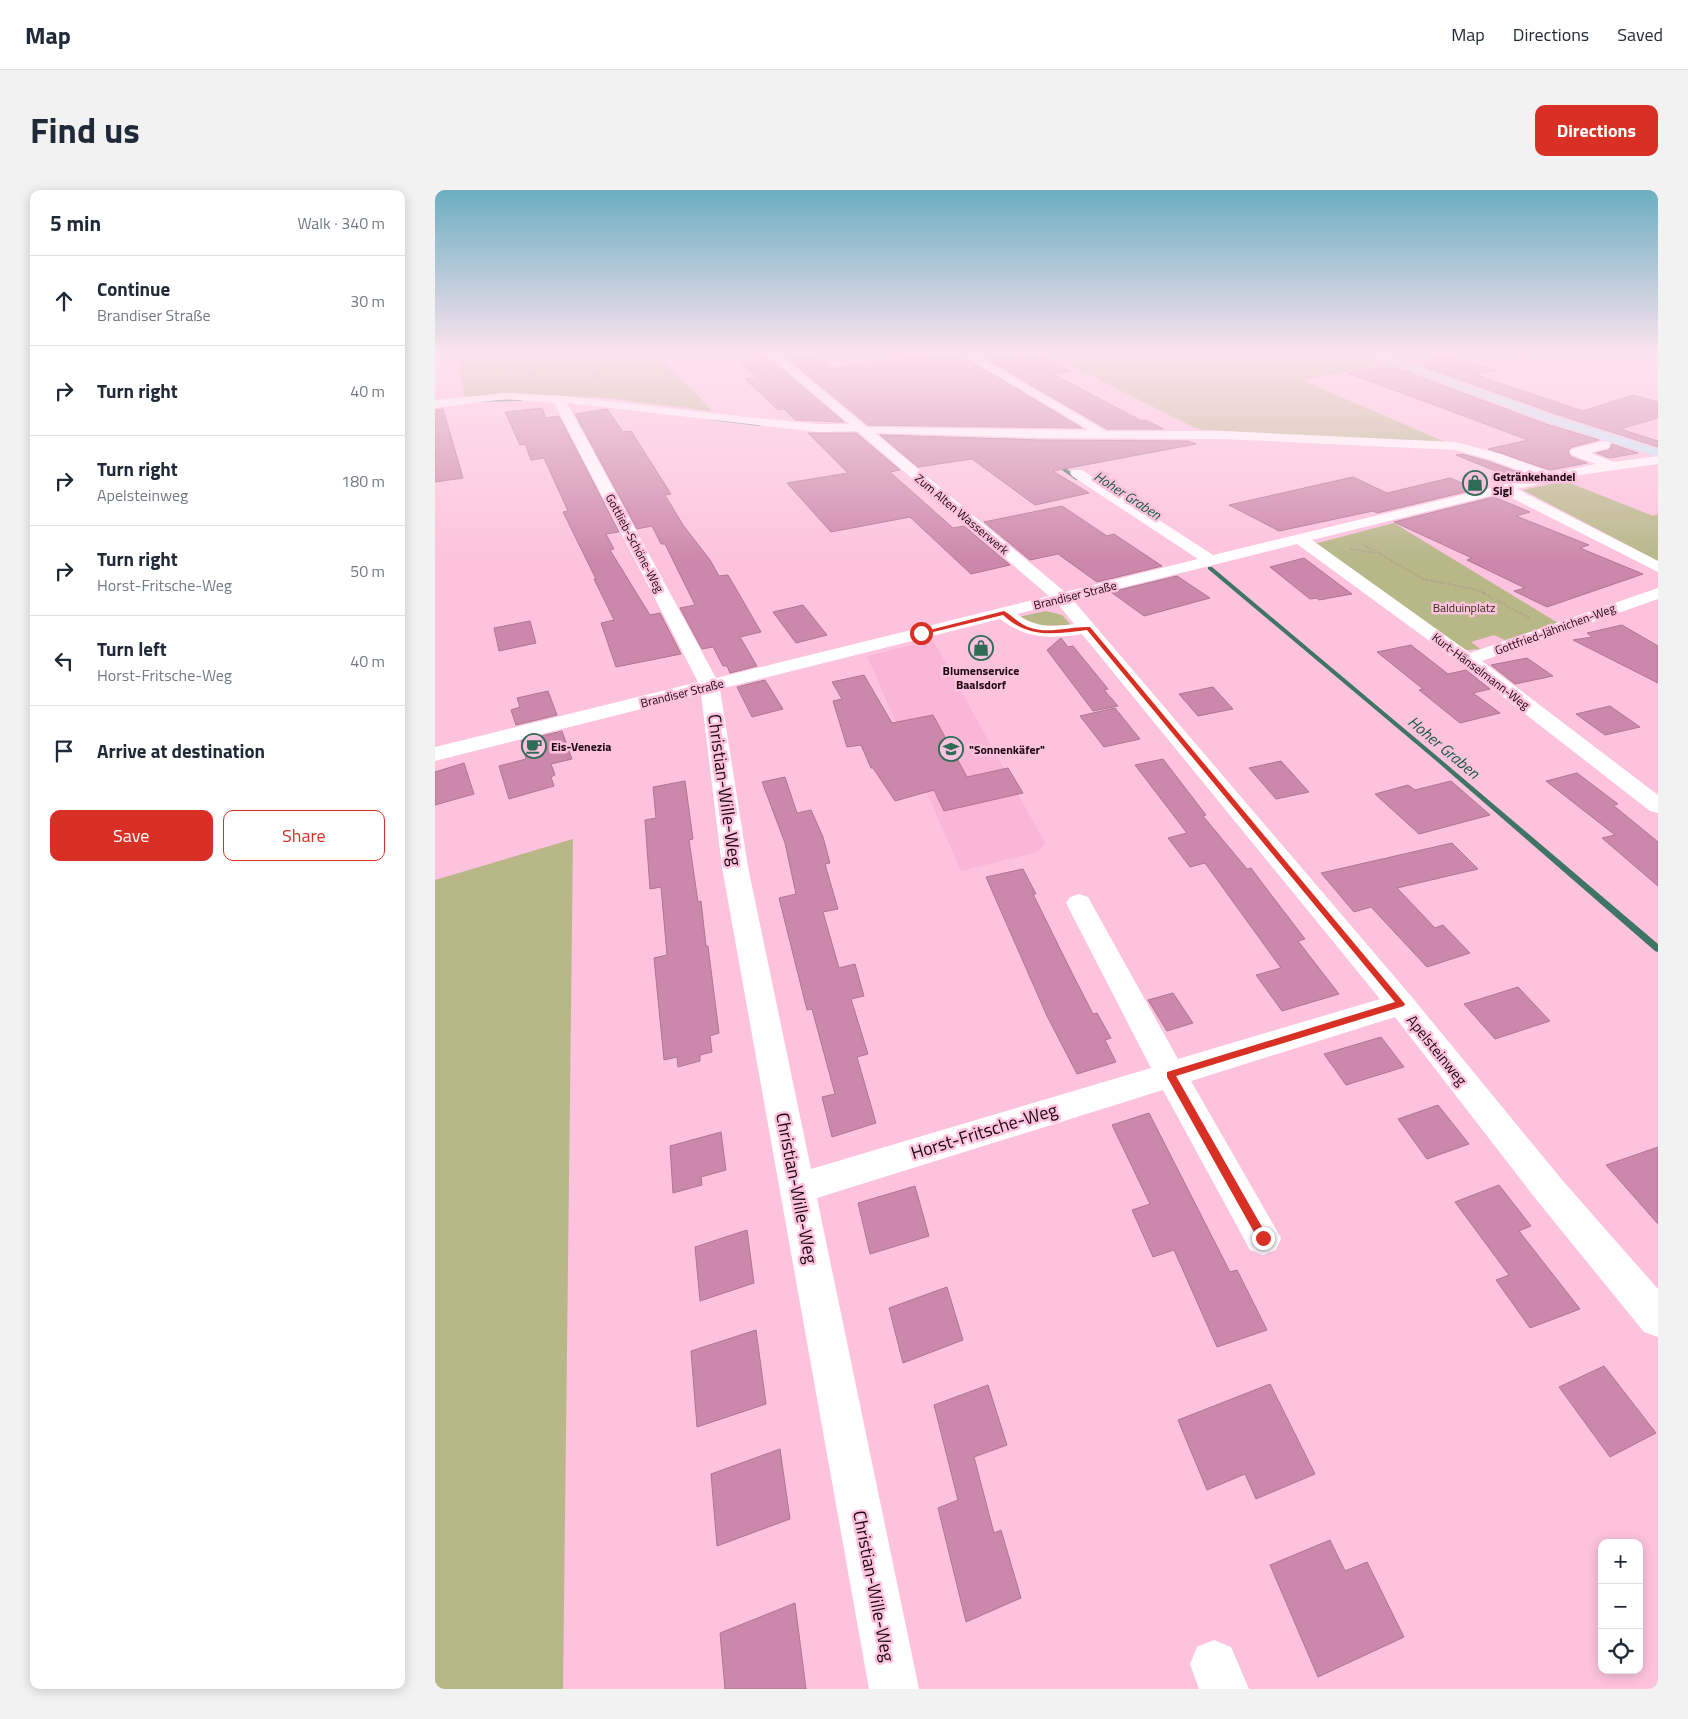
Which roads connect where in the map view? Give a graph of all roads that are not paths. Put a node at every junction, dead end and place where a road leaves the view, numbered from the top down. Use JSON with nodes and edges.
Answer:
{"nodes":[{"id":1,"x":571,"y":423,"type":"edge"},
{"id":2,"x":765,"y":423,"type":"edge"},
{"id":3,"x":855,"y":423,"type":"edge"},
{"id":4,"x":1085,"y":423,"type":"edge"},
{"id":5,"x":1568,"y":423,"type":"edge"},
{"id":6,"x":862,"y":429,"type":"junction"},
{"id":7,"x":1102,"y":433,"type":"junction"},
{"id":8,"x":1604,"y":445,"type":"dead end"},
{"id":9,"x":1658,"y":453,"type":"edge"},
{"id":10,"x":1658,"y":460,"type":"edge"},
{"id":11,"x":1613,"y":466,"type":"junction"},
{"id":12,"x":1077,"y":473,"type":"dead end"},
{"id":13,"x":1550,"y":477,"type":"junction"},
{"id":14,"x":1504,"y":488,"type":"junction"},
{"id":15,"x":1300,"y":540,"type":"junction"},
{"id":16,"x":1211,"y":561,"type":"junction"},
{"id":17,"x":1658,"y":567,"type":"edge"},
{"id":18,"x":1650,"y":596,"type":"edge"},
{"id":19,"x":1062,"y":598,"type":"junction"},
{"id":20,"x":1658,"y":608,"type":"edge"},
{"id":21,"x":1004,"y":613,"type":"junction"},
{"id":22,"x":1088,"y":628,"type":"junction"},
{"id":23,"x":1468,"y":660,"type":"junction"},
{"id":24,"x":710,"y":686,"type":"junction"},
{"id":25,"x":435,"y":754,"type":"edge"},
{"id":26,"x":1658,"y":806,"type":"edge"},
{"id":27,"x":1079,"y":904,"type":"dead end"},
{"id":28,"x":1401,"y":1004,"type":"junction"},
{"id":29,"x":1170,"y":1074,"type":"junction"},
{"id":30,"x":797,"y":1188,"type":"junction"},
{"id":31,"x":1263,"y":1238,"type":"dead end"},
{"id":32,"x":1658,"y":1318,"type":"edge"},
{"id":33,"x":894,"y":1689,"type":"edge"}],
"edges":[{"from":1,"to":24,"type":"street","name":"Gottlieb-Schöne-Weg"},
{"from":2,"to":6,"type":"street"},
{"from":3,"to":6,"type":"street","name":"Zum Alten Wasserwerk"},
{"from":4,"to":7,"type":"street"},
{"from":5,"to":9,"type":"main road"},
{"from":6,"to":7,"type":"street"},
{"from":6,"to":19,"type":"street","name":"Zum Alten Wasserwerk"},
{"from":7,"to":13,"type":"street"},
{"from":8,"to":11,"type":"street"},
{"from":10,"to":11,"type":"street","name":"Brandiser Straße"},
{"from":11,"to":13,"type":"street","name":"Brandiser Straße"},
{"from":12,"to":16,"type":"street"},
{"from":13,"to":14,"type":"street","name":"Brandiser Straße"},
{"from":14,"to":15,"type":"street","name":"Brandiser Straße"},
{"from":14,"to":17,"type":"street"},
{"from":15,"to":16,"type":"street","name":"Brandiser Straße"},
{"from":15,"to":23,"type":"street","name":"Kurt-Hänselmann-Weg"},
{"from":16,"to":19,"type":"street","name":"Brandiser Straße"},
{"from":18,"to":20,"type":"street","name":"Gottfried-Jähnichen-Weg"},
{"from":18,"to":23,"type":"street","name":"Gottfried-Jähnichen-Weg"},
{"from":19,"to":21,"type":"street","name":"Brandiser Straße"},
{"from":19,"to":22,"type":"street","name":"Apelsteinweg"},
{"from":21,"to":22,"type":"street"},
{"from":21,"to":24,"type":"street","name":"Brandiser Straße"},
{"from":22,"to":28,"type":"street","name":"Apelsteinweg"},
{"from":23,"to":26,"type":"street","name":"Kurt-Hänselmann-Weg"},
{"from":24,"to":25,"type":"street","name":"Brandiser Straße"},
{"from":24,"to":30,"type":"street","name":"Christian-Wille-Weg"},
{"from":27,"to":29,"type":"street"},
{"from":28,"to":29,"type":"street","name":"Horst-Fritsche-Weg"},
{"from":28,"to":32,"type":"street","name":"Apelsteinweg"},
{"from":29,"to":30,"type":"street","name":"Horst-Fritsche-Weg"},
{"from":29,"to":31,"type":"street"},
{"from":30,"to":33,"type":"street","name":"Christian-Wille-Weg"}]}
